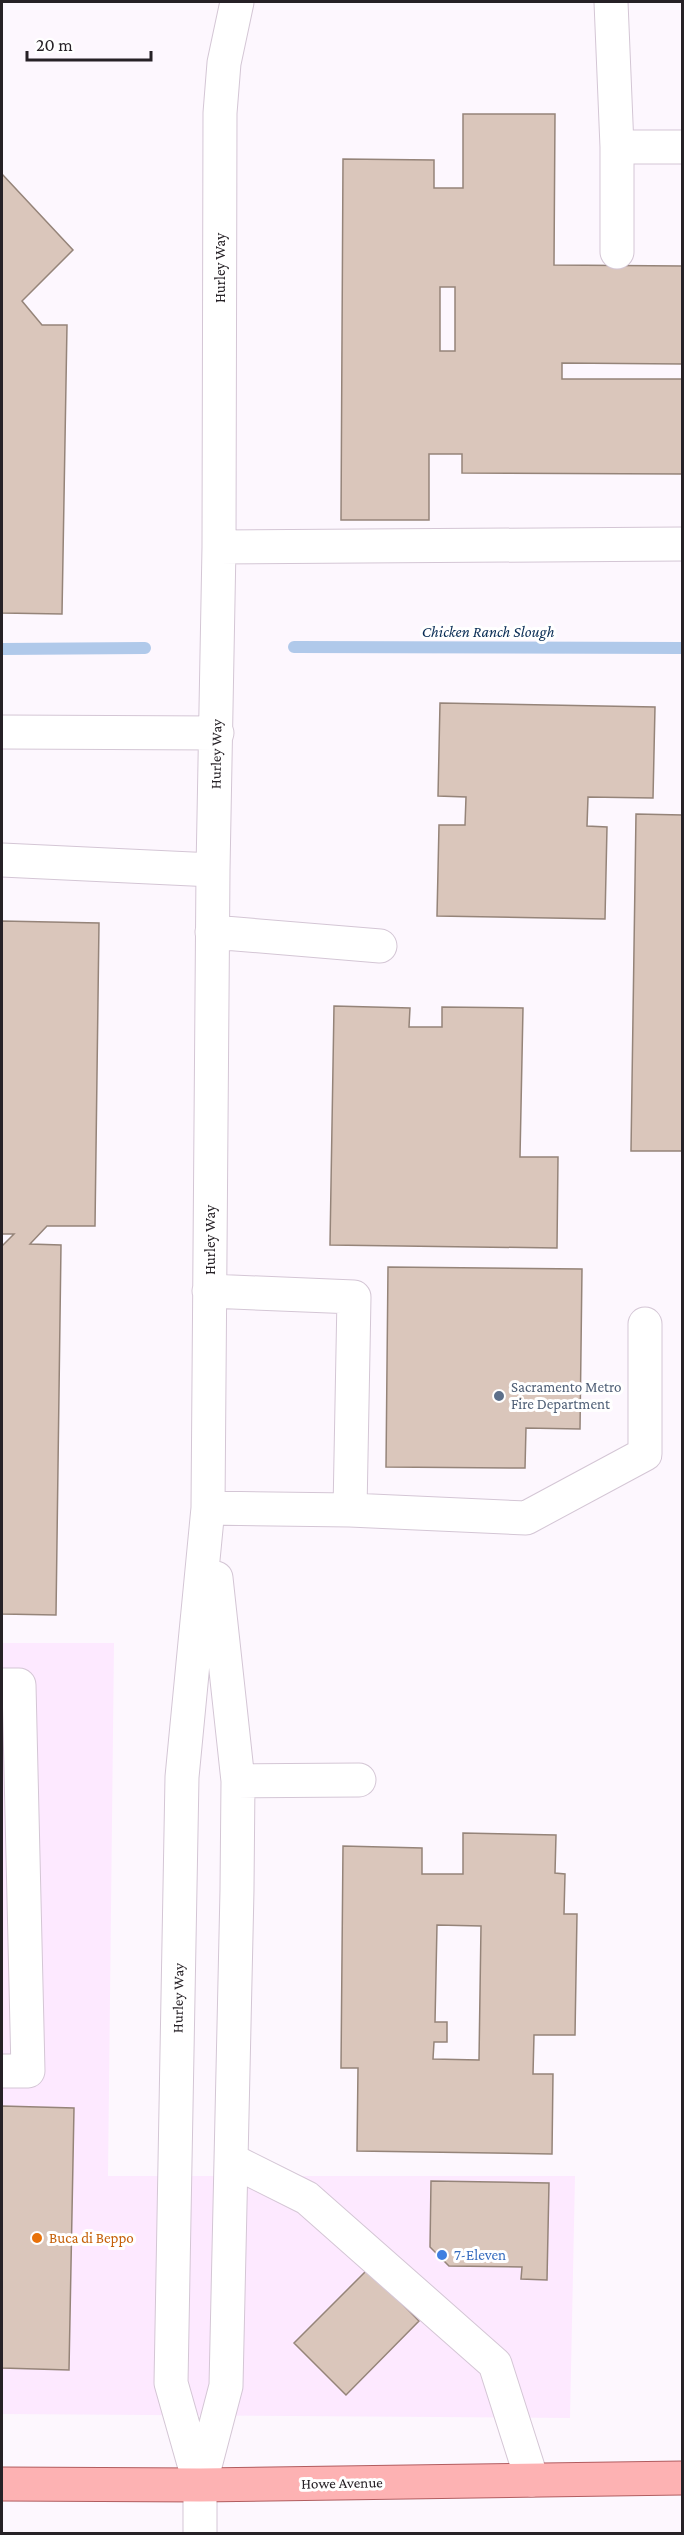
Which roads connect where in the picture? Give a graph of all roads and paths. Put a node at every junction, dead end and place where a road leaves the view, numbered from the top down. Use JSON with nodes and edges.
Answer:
{"nodes":[{"id":1,"x":237,"y":2,"type":"edge"},
{"id":2,"x":611,"y":2,"type":"edge"},
{"id":3,"x":617,"y":147,"type":"junction"},
{"id":4,"x":682,"y":147,"type":"edge"},
{"id":5,"x":617,"y":252,"type":"dead end"},
{"id":6,"x":682,"y":544,"type":"edge"},
{"id":7,"x":219,"y":547,"type":"junction"},
{"id":8,"x":2,"y":732,"type":"edge"},
{"id":9,"x":217,"y":733,"type":"junction"},
{"id":10,"x":2,"y":860,"type":"edge"},
{"id":11,"x":213,"y":870,"type":"junction"},
{"id":12,"x":212,"y":932,"type":"junction"},
{"id":13,"x":380,"y":946,"type":"dead end"},
{"id":14,"x":209,"y":1291,"type":"junction"},
{"id":15,"x":645,"y":1324,"type":"dead end"},
{"id":16,"x":208,"y":1508,"type":"junction"},
{"id":17,"x":350,"y":1510,"type":"junction"},
{"id":18,"x":2,"y":1684,"type":"edge"},
{"id":19,"x":359,"y":1780,"type":"dead end"},
{"id":20,"x":238,"y":1781,"type":"junction"},
{"id":21,"x":12,"y":1883,"type":"edge"},
{"id":22,"x":2,"y":2072,"type":"edge"},
{"id":23,"x":231,"y":2160,"type":"junction"},
{"id":24,"x":682,"y":2478,"type":"edge"},
{"id":25,"x":532,"y":2480,"type":"junction"},
{"id":26,"x":2,"y":2484,"type":"edge"},
{"id":27,"x":200,"y":2485,"type":"junction"},
{"id":28,"x":200,"y":2534,"type":"edge"}],
"edges":[{"from":1,"to":7,"type":"street","name":"Hurley Way"},
{"from":2,"to":3,"type":"street"},
{"from":3,"to":4,"type":"street"},
{"from":3,"to":5,"type":"street"},
{"from":6,"to":7,"type":"street"},
{"from":7,"to":9,"type":"street","name":"Hurley Way"},
{"from":8,"to":9,"type":"street"},
{"from":9,"to":11,"type":"street","name":"Hurley Way"},
{"from":10,"to":11,"type":"street"},
{"from":11,"to":12,"type":"street","name":"Hurley Way"},
{"from":12,"to":13,"type":"street"},
{"from":12,"to":14,"type":"street","name":"Hurley Way"},
{"from":14,"to":16,"type":"street","name":"Hurley Way"},
{"from":14,"to":17,"type":"street"},
{"from":15,"to":17,"type":"street"},
{"from":16,"to":17,"type":"street"},
{"from":16,"to":20,"type":"street","name":"Hurley Way"},
{"from":16,"to":27,"type":"street","name":"Hurley Way"},
{"from":18,"to":21,"type":"street"},
{"from":19,"to":20,"type":"street"},
{"from":20,"to":23,"type":"street","name":"Hurley Way"},
{"from":21,"to":22,"type":"street"},
{"from":23,"to":25,"type":"street"},
{"from":23,"to":27,"type":"street","name":"Hurley Way"},
{"from":24,"to":25,"type":"main road","name":"Howe Avenue"},
{"from":25,"to":27,"type":"main road","name":"Howe Avenue"},
{"from":26,"to":27,"type":"main road","name":"Howe Avenue"},
{"from":27,"to":28,"type":"street","name":"Hurley Way"}]}
